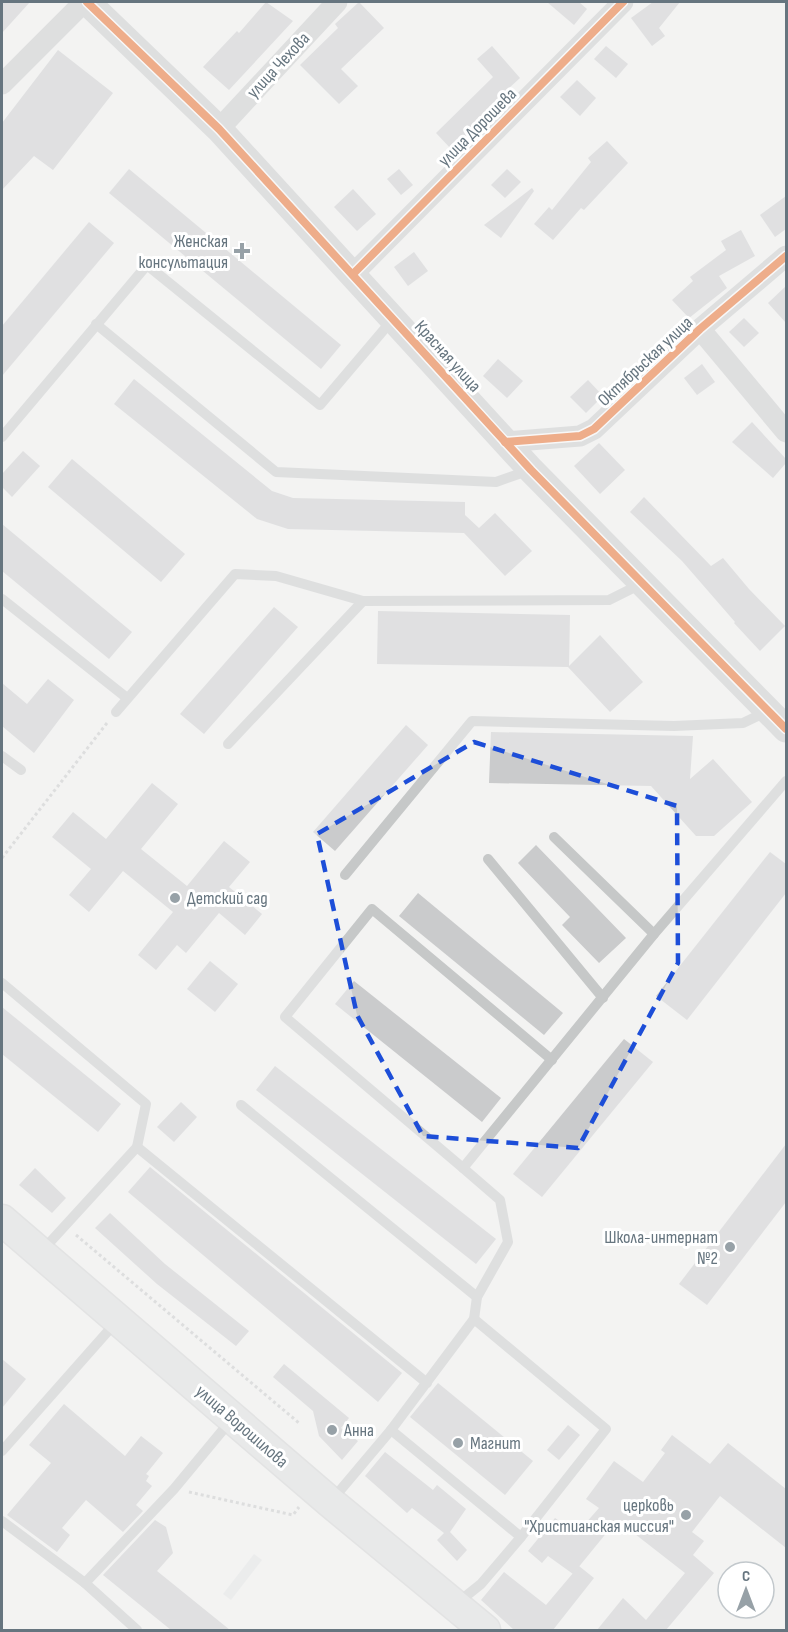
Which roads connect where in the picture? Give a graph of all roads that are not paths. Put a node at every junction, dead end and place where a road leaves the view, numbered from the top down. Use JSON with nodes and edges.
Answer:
{"nodes":[{"id":1,"x":86,"y":2,"type":"edge"},
{"id":2,"x":337,"y":2,"type":"edge"},
{"id":3,"x":623,"y":2,"type":"edge"},
{"id":4,"x":2,"y":84,"type":"edge"},
{"id":5,"x":219,"y":129,"type":"junction"},
{"id":6,"x":786,"y":256,"type":"edge"},
{"id":7,"x":354,"y":274,"type":"junction"},
{"id":8,"x":393,"y":318,"type":"junction"},
{"id":9,"x":96,"y":324,"type":"junction"},
{"id":10,"x":700,"y":329,"type":"junction"},
{"id":11,"x":786,"y":432,"type":"edge"},
{"id":12,"x":2,"y":437,"type":"edge"},
{"id":13,"x":505,"y":442,"type":"junction"},
{"id":14,"x":531,"y":470,"type":"junction"},
{"id":15,"x":644,"y":582,"type":"junction"},
{"id":16,"x":2,"y":599,"type":"edge"},
{"id":17,"x":363,"y":601,"type":"junction"},
{"id":18,"x":128,"y":698,"type":"junction"},
{"id":19,"x":116,"y":712,"type":"road end"},
{"id":20,"x":778,"y":720,"type":"edge"},
{"id":21,"x":228,"y":744,"type":"dead end"},
{"id":22,"x":2,"y":756,"type":"edge"},
{"id":23,"x":21,"y":770,"type":"dead end"},
{"id":24,"x":786,"y":781,"type":"edge"},
{"id":25,"x":554,"y":837,"type":"dead end"},
{"id":26,"x":488,"y":859,"type":"dead end"},
{"id":27,"x":345,"y":875,"type":"dead end"},
{"id":28,"x":654,"y":934,"type":"junction"},
{"id":29,"x":2,"y":983,"type":"edge"},
{"id":30,"x":603,"y":998,"type":"junction"},
{"id":31,"x":552,"y":1059,"type":"junction"},
{"id":32,"x":241,"y":1106,"type":"dead end"},
{"id":33,"x":137,"y":1148,"type":"junction"},
{"id":34,"x":463,"y":1168,"type":"junction"},
{"id":35,"x":2,"y":1220,"type":"edge"},
{"id":36,"x":41,"y":1252,"type":"junction"},
{"id":37,"x":477,"y":1297,"type":"junction"},
{"id":38,"x":119,"y":1318,"type":"junction"},
{"id":39,"x":474,"y":1318,"type":"junction"},
{"id":40,"x":427,"y":1383,"type":"junction"},
{"id":41,"x":233,"y":1418,"type":"junction"},
{"id":42,"x":391,"y":1430,"type":"junction"},
{"id":43,"x":2,"y":1451,"type":"edge"},
{"id":44,"x":330,"y":1502,"type":"junction"},
{"id":45,"x":2,"y":1521,"type":"edge"},
{"id":46,"x":521,"y":1537,"type":"junction"},
{"id":47,"x":85,"y":1583,"type":"junction"},
{"id":48,"x":456,"y":1604,"type":"junction"},
{"id":49,"x":136,"y":1630,"type":"edge"},
{"id":50,"x":485,"y":1630,"type":"edge"}],
"edges":[{"from":1,"to":4,"type":"street"},
{"from":1,"to":5,"type":"street","name":"Красная улица"},
{"from":2,"to":5,"type":"street","name":"улица Чехова"},
{"from":3,"to":7,"type":"street","name":"улица Дорошева"},
{"from":5,"to":7,"type":"street","name":"Красная улица"},
{"from":6,"to":10,"type":"street","name":"Октябрьская улица"},
{"from":7,"to":8,"type":"street","name":"Красная улица"},
{"from":8,"to":9,"type":"lane"},
{"from":8,"to":13,"type":"street","name":"Красная улица"},
{"from":9,"to":12,"type":"lane"},
{"from":9,"to":14,"type":"lane"},
{"from":10,"to":11,"type":"street"},
{"from":10,"to":13,"type":"street","name":"Октябрьская улица"},
{"from":13,"to":14,"type":"street","name":"Красная улица"},
{"from":14,"to":15,"type":"street","name":"Красная улица"},
{"from":15,"to":17,"type":"lane"},
{"from":15,"to":20,"type":"street","name":"Красная улица"},
{"from":16,"to":18,"type":"lane"},
{"from":17,"to":18,"type":"lane"},
{"from":17,"to":21,"type":"lane"},
{"from":18,"to":19,"type":"lane"},
{"from":20,"to":27,"type":"lane"},
{"from":22,"to":23,"type":"lane"},
{"from":24,"to":28,"type":"lane"},
{"from":25,"to":28,"type":"lane"},
{"from":26,"to":30,"type":"lane"},
{"from":28,"to":30,"type":"lane"},
{"from":29,"to":33,"type":"lane"},
{"from":30,"to":31,"type":"lane"},
{"from":31,"to":34,"type":"lane"},
{"from":31,"to":34,"type":"lane"},
{"from":32,"to":37,"type":"lane"},
{"from":33,"to":36,"type":"lane"},
{"from":33,"to":40,"type":"lane"},
{"from":34,"to":37,"type":"lane"},
{"from":35,"to":36,"type":"main road","name":"улица Ворошилова"},
{"from":36,"to":38,"type":"main road","name":"улица Ворошилова"},
{"from":37,"to":39,"type":"lane"},
{"from":38,"to":41,"type":"main road","name":"улица Ворошилова"},
{"from":38,"to":43,"type":"lane"},
{"from":39,"to":40,"type":"lane"},
{"from":39,"to":46,"type":"lane"},
{"from":40,"to":42,"type":"lane"},
{"from":41,"to":44,"type":"main road","name":"улица Ворошилова"},
{"from":41,"to":47,"type":"lane"},
{"from":42,"to":44,"type":"lane"},
{"from":42,"to":46,"type":"lane"},
{"from":44,"to":48,"type":"main road","name":"улица Ворошилова"},
{"from":45,"to":47,"type":"lane"},
{"from":46,"to":48,"type":"lane"},
{"from":47,"to":49,"type":"lane"},
{"from":48,"to":50,"type":"main road","name":"улица Ворошилова"}]}
